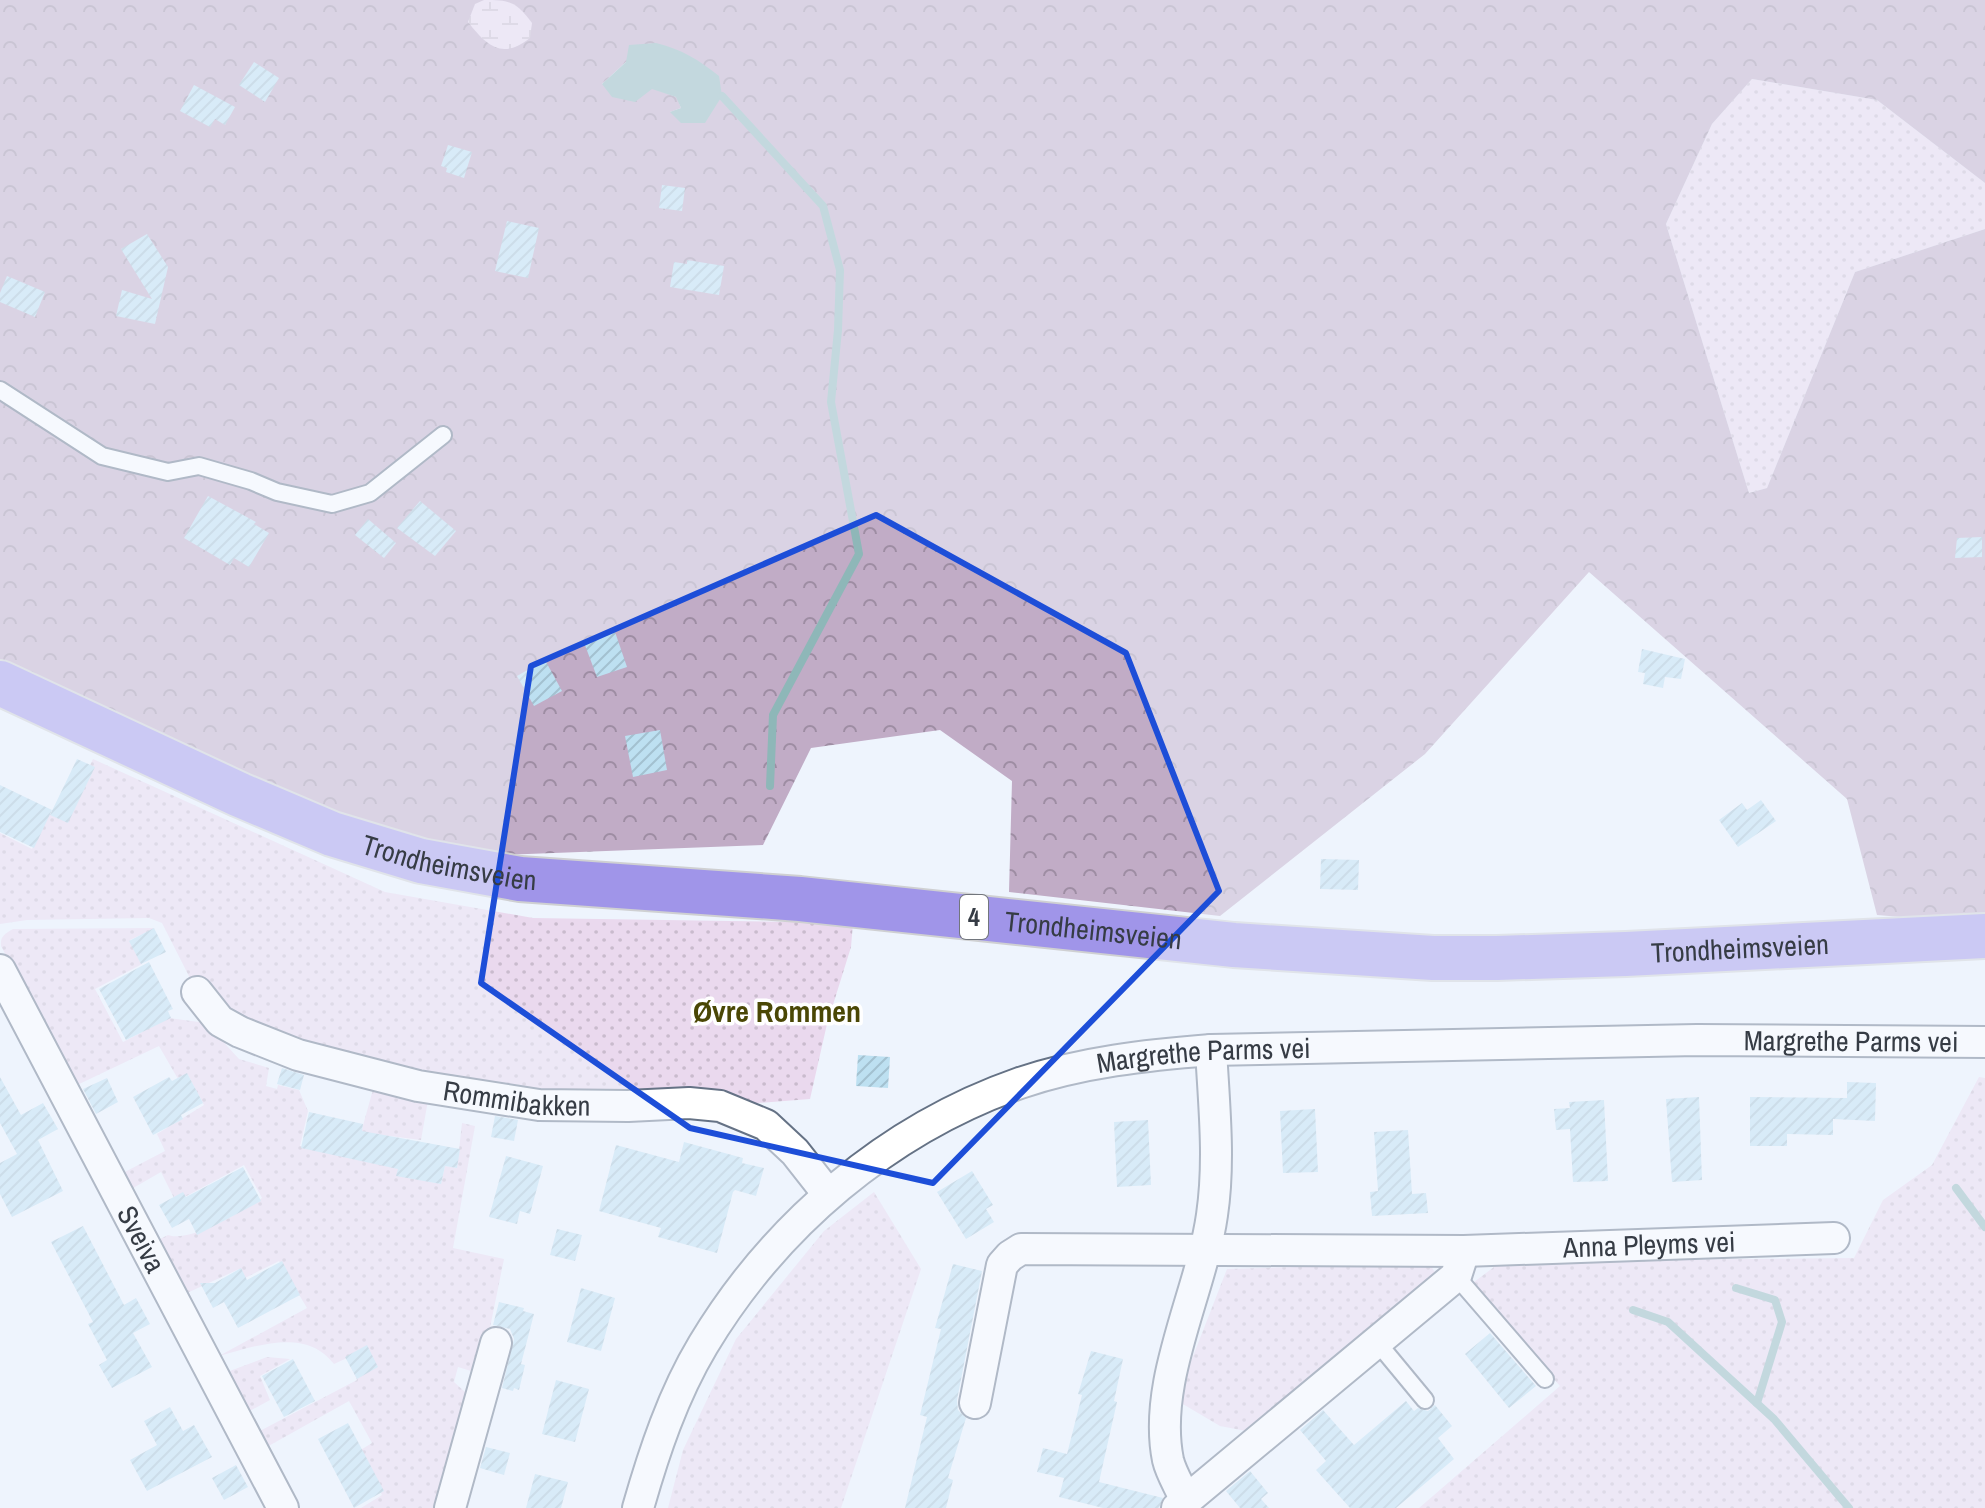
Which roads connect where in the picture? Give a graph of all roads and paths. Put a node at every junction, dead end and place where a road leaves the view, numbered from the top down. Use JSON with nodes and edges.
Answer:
{"nodes":[{"id":1,"x":0,"y":390,"type":"edge"},
{"id":2,"x":443,"y":435,"type":"dead end"},
{"id":3,"x":0,"y":683,"type":"edge"},
{"id":4,"x":1985,"y":936,"type":"edge"},
{"id":5,"x":0,"y":970,"type":"edge"},
{"id":6,"x":197,"y":992,"type":"dead end"},
{"id":7,"x":1985,"y":1042,"type":"edge"},
{"id":8,"x":1211,"y":1050,"type":"junction"},
{"id":9,"x":828,"y":1194,"type":"junction"},
{"id":10,"x":1834,"y":1238,"type":"dead end"},
{"id":11,"x":1207,"y":1249,"type":"junction"},
{"id":12,"x":1460,"y":1264,"type":"junction"},
{"id":13,"x":1377,"y":1342,"type":"junction"},
{"id":14,"x":496,"y":1343,"type":"dead end"},
{"id":15,"x":1545,"y":1379,"type":"dead end"},
{"id":16,"x":1425,"y":1400,"type":"dead end"},
{"id":17,"x":975,"y":1403,"type":"dead end"},
{"id":18,"x":1181,"y":1504,"type":"edge"},
{"id":19,"x":283,"y":1508,"type":"edge"},
{"id":20,"x":450,"y":1508,"type":"edge"},
{"id":21,"x":638,"y":1508,"type":"edge"}],
"edges":[{"from":1,"to":2,"type":"lane"},
{"from":3,"to":4,"type":"highway","name":"Trondheimsveien","number":"4"},
{"from":5,"to":19,"type":"street","name":"Sveiva"},
{"from":6,"to":9,"type":"street","name":"Rommibakken"},
{"from":7,"to":8,"type":"street","name":"Margrethe Parms vei"},
{"from":8,"to":9,"type":"street","name":"Margrethe Parms vei"},
{"from":8,"to":11,"type":"street"},
{"from":9,"to":21,"type":"street","name":"Margrethe Parms vei"},
{"from":10,"to":12,"type":"street","name":"Anna Pleyms vei"},
{"from":11,"to":12,"type":"street","name":"Anna Pleyms vei"},
{"from":11,"to":17,"type":"street","name":"Anna Pleyms vei"},
{"from":11,"to":18,"type":"street"},
{"from":12,"to":13,"type":"street"},
{"from":12,"to":15,"type":"lane"},
{"from":13,"to":16,"type":"lane"},
{"from":13,"to":18,"type":"street"},
{"from":14,"to":20,"type":"street"}]}
